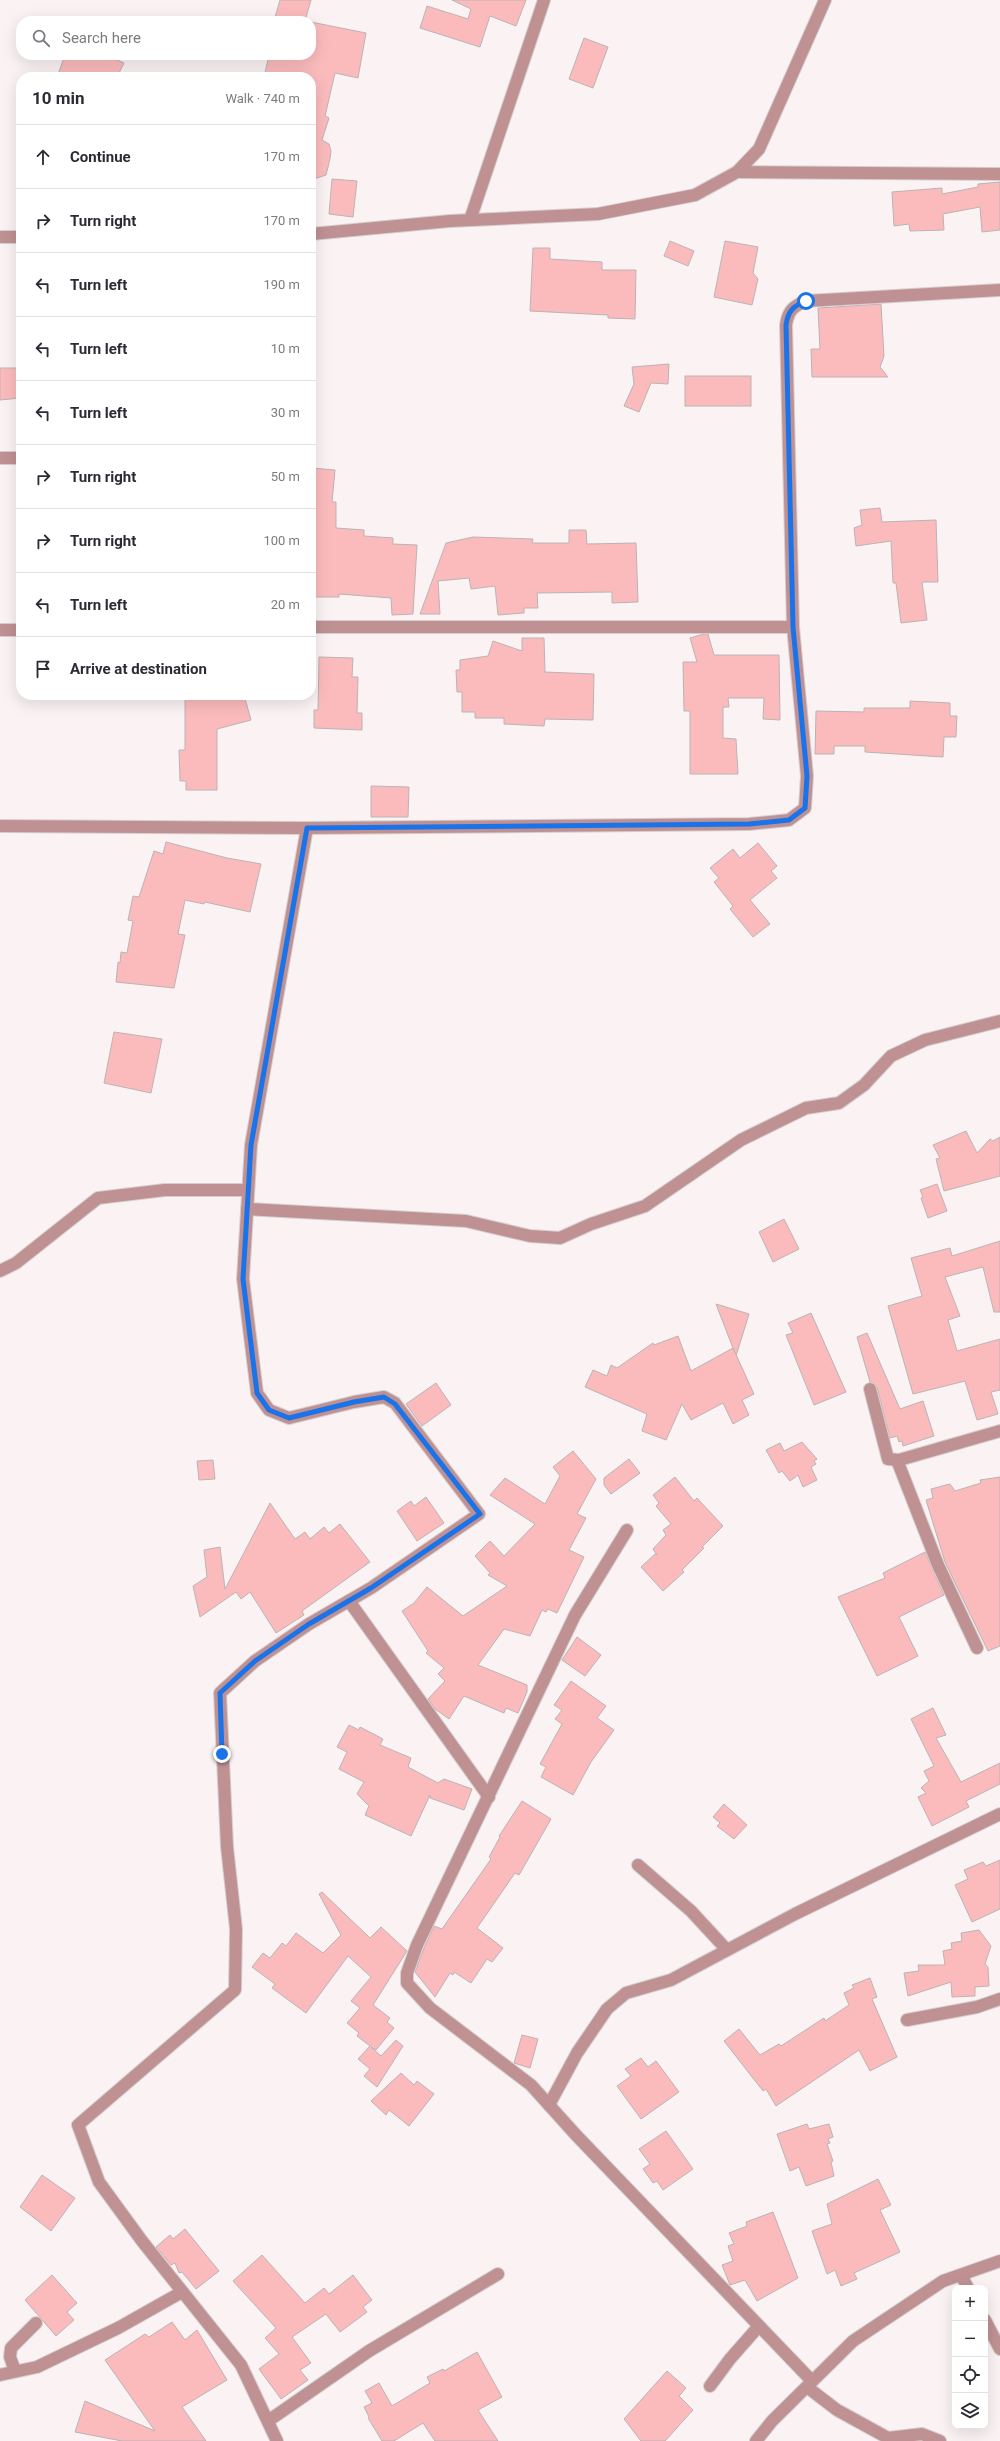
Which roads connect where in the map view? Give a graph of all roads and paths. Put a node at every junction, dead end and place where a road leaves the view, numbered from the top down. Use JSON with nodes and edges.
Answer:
{"nodes":[{"id":1,"x":544,"y":0,"type":"edge"},
{"id":2,"x":825,"y":0,"type":"edge"},
{"id":3,"x":737,"y":172,"type":"junction"},
{"id":4,"x":1000,"y":174,"type":"edge"},
{"id":5,"x":470,"y":220,"type":"junction"},
{"id":6,"x":316,"y":234,"type":"edge"},
{"id":7,"x":0,"y":237,"type":"edge"},
{"id":8,"x":16,"y":237,"type":"edge"},
{"id":9,"x":1000,"y":290,"type":"edge"},
{"id":10,"x":0,"y":458,"type":"edge"},
{"id":11,"x":16,"y":458,"type":"edge"},
{"id":12,"x":316,"y":627,"type":"edge"},
{"id":13,"x":793,"y":627,"type":"junction"},
{"id":14,"x":0,"y":630,"type":"edge"},
{"id":15,"x":16,"y":630,"type":"edge"},
{"id":16,"x":0,"y":826,"type":"edge"},
{"id":17,"x":307,"y":828,"type":"junction"},
{"id":18,"x":1000,"y":1021,"type":"edge"},
{"id":19,"x":248,"y":1190,"type":"junction"},
{"id":20,"x":247,"y":1209,"type":"junction"},
{"id":21,"x":0,"y":1271,"type":"edge"},
{"id":22,"x":870,"y":1389,"type":"dead end"},
{"id":23,"x":1000,"y":1431,"type":"edge"},
{"id":24,"x":896,"y":1460,"type":"junction"},
{"id":25,"x":627,"y":1530,"type":"dead end"},
{"id":26,"x":349,"y":1601,"type":"junction"},
{"id":27,"x":977,"y":1648,"type":"dead end"},
{"id":28,"x":489,"y":1797,"type":"junction"},
{"id":29,"x":1000,"y":1814,"type":"edge"},
{"id":30,"x":638,"y":1865,"type":"dead end"},
{"id":31,"x":727,"y":1950,"type":"junction"},
{"id":32,"x":1000,"y":1999,"type":"edge"},
{"id":33,"x":907,"y":2020,"type":"dead end"},
{"id":34,"x":549,"y":2105,"type":"junction"},
{"id":35,"x":1000,"y":2261,"type":"edge"},
{"id":36,"x":498,"y":2274,"type":"dead end"},
{"id":37,"x":961,"y":2275,"type":"junction"},
{"id":38,"x":966,"y":2285,"type":"edge"},
{"id":39,"x":182,"y":2292,"type":"junction"},
{"id":40,"x":986,"y":2321,"type":"edge"},
{"id":41,"x":36,"y":2323,"type":"dead end"},
{"id":42,"x":759,"y":2326,"type":"junction"},
{"id":43,"x":1000,"y":2349,"type":"edge"},
{"id":44,"x":15,"y":2371,"type":"junction"},
{"id":45,"x":0,"y":2374,"type":"edge"},
{"id":46,"x":810,"y":2384,"type":"junction"},
{"id":47,"x":710,"y":2386,"type":"dead end"},
{"id":48,"x":268,"y":2421,"type":"junction"},
{"id":49,"x":277,"y":2441,"type":"edge"},
{"id":50,"x":756,"y":2441,"type":"edge"},
{"id":51,"x":940,"y":2441,"type":"edge"}],
"edges":[{"from":1,"to":5,"type":"street"},
{"from":2,"to":3,"type":"street"},
{"from":3,"to":4,"type":"street"},
{"from":3,"to":5,"type":"street"},
{"from":5,"to":6,"type":"street"},
{"from":7,"to":8,"type":"street"},
{"from":9,"to":13,"type":"street"},
{"from":10,"to":11,"type":"street"},
{"from":12,"to":13,"type":"street"},
{"from":13,"to":17,"type":"street"},
{"from":14,"to":15,"type":"street"},
{"from":16,"to":17,"type":"street"},
{"from":17,"to":19,"type":"street"},
{"from":18,"to":20,"type":"street"},
{"from":19,"to":20,"type":"street"},
{"from":19,"to":21,"type":"street"},
{"from":20,"to":26,"type":"street"},
{"from":22,"to":24,"type":"street"},
{"from":23,"to":24,"type":"street"},
{"from":24,"to":27,"type":"street"},
{"from":25,"to":28,"type":"street"},
{"from":26,"to":28,"type":"street"},
{"from":26,"to":39,"type":"street"},
{"from":28,"to":34,"type":"street"},
{"from":29,"to":31,"type":"street"},
{"from":30,"to":31,"type":"street"},
{"from":31,"to":34,"type":"street"},
{"from":32,"to":33,"type":"street"},
{"from":34,"to":42,"type":"street"},
{"from":35,"to":37,"type":"street"},
{"from":36,"to":48,"type":"street"},
{"from":37,"to":38,"type":"street"},
{"from":37,"to":46,"type":"street"},
{"from":39,"to":44,"type":"street"},
{"from":39,"to":48,"type":"street"},
{"from":40,"to":43,"type":"street"},
{"from":41,"to":44,"type":"street"},
{"from":42,"to":46,"type":"street"},
{"from":42,"to":47,"type":"street"},
{"from":44,"to":45,"type":"street"},
{"from":46,"to":50,"type":"street"},
{"from":46,"to":51,"type":"street"},
{"from":48,"to":49,"type":"street"}]}
